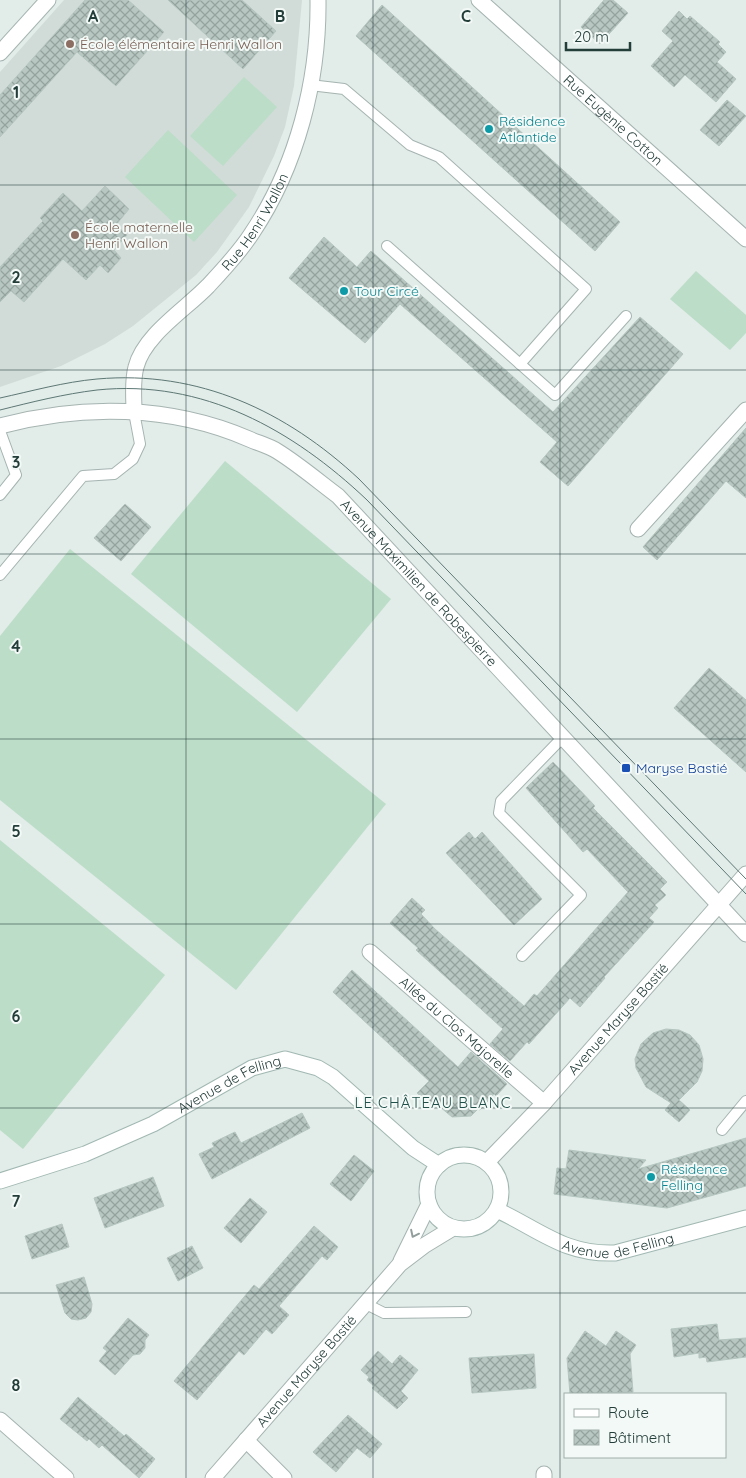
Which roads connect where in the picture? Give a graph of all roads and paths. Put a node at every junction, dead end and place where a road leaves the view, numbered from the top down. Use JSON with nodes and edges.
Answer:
{"nodes":[{"id":1,"x":48,"y":0,"type":"edge"},
{"id":2,"x":318,"y":0,"type":"edge"},
{"id":3,"x":479,"y":0,"type":"edge"},
{"id":4,"x":0,"y":52,"type":"edge"},
{"id":5,"x":310,"y":85,"type":"junction"},
{"id":6,"x":746,"y":239,"type":"edge"},
{"id":7,"x":388,"y":246,"type":"dead end"},
{"id":8,"x":626,"y":316,"type":"dead end"},
{"id":9,"x":520,"y":364,"type":"junction"},
{"id":10,"x":746,"y":410,"type":"edge"},
{"id":11,"x":134,"y":412,"type":"junction"},
{"id":12,"x":0,"y":426,"type":"edge"},
{"id":13,"x":0,"y":431,"type":"edge"},
{"id":14,"x":0,"y":495,"type":"edge"},
{"id":15,"x":638,"y":530,"type":"dead end"},
{"id":16,"x":0,"y":575,"type":"edge"},
{"id":17,"x":563,"y":737,"type":"junction"},
{"id":18,"x":746,"y":874,"type":"edge"},
{"id":19,"x":719,"y":904,"type":"junction"},
{"id":20,"x":746,"y":934,"type":"edge"},
{"id":21,"x":370,"y":952,"type":"dead end"},
{"id":22,"x":522,"y":956,"type":"dead end"},
{"id":23,"x":746,"y":1101,"type":"edge"},
{"id":24,"x":544,"y":1103,"type":"junction"},
{"id":25,"x":722,"y":1130,"type":"dead end"},
{"id":26,"x":486,"y":1162,"type":"junction"},
{"id":27,"x":438,"y":1165,"type":"junction"},
{"id":28,"x":0,"y":1181,"type":"edge"},
{"id":29,"x":429,"y":1204,"type":"junction"},
{"id":30,"x":497,"y":1210,"type":"junction"},
{"id":31,"x":746,"y":1218,"type":"edge"},
{"id":32,"x":453,"y":1228,"type":"junction"},
{"id":33,"x":400,"y":1264,"type":"junction"},
{"id":34,"x":366,"y":1304,"type":"junction"},
{"id":35,"x":466,"y":1312,"type":"dead end"},
{"id":36,"x":0,"y":1420,"type":"edge"},
{"id":37,"x":246,"y":1440,"type":"junction"},
{"id":38,"x":66,"y":1478,"type":"edge"},
{"id":39,"x":213,"y":1478,"type":"edge"},
{"id":40,"x":284,"y":1478,"type":"edge"}],
"edges":[{"from":1,"to":4,"type":"street"},
{"from":2,"to":5,"type":"street","name":"Rue Henri Wallon"},
{"from":3,"to":6,"type":"street","name":"Rue Eugènie Cotton"},
{"from":5,"to":9,"type":"lane"},
{"from":5,"to":11,"type":"street","name":"Rue Henri Wallon"},
{"from":7,"to":9,"type":"lane"},
{"from":8,"to":9,"type":"lane"},
{"from":10,"to":15,"type":"street"},
{"from":11,"to":12,"type":"street","name":"Avenue Maximilien de Robespierre"},
{"from":11,"to":16,"type":"lane"},
{"from":11,"to":17,"type":"street","name":"Avenue Maximilien de Robespierre"},
{"from":13,"to":14,"type":"lane"},
{"from":17,"to":19,"type":"street","name":"Avenue Maximilien de Robespierre"},
{"from":17,"to":22,"type":"lane"},
{"from":18,"to":19,"type":"street","name":"Avenue Maryse Bastié"},
{"from":19,"to":20,"type":"street","name":"Avenue Maximilien de Robespierre"},
{"from":19,"to":24,"type":"street","name":"Avenue Maryse Bastié"},
{"from":21,"to":24,"type":"street","name":"Allée du Clos Majorelle"},
{"from":23,"to":25,"type":"lane"},
{"from":24,"to":26,"type":"street","name":"Avenue Maryse Bastié"},
{"from":26,"to":27,"type":"street"},
{"from":26,"to":30,"type":"street"},
{"from":27,"to":28,"type":"street","name":"Avenue de Felling"},
{"from":27,"to":29,"type":"street"},
{"from":29,"to":32,"type":"street"},
{"from":29,"to":33,"type":"street","name":"Avenue Maryse Bastié","one_way":true},
{"from":30,"to":31,"type":"street","name":"Avenue de Felling"},
{"from":30,"to":32,"type":"street"},
{"from":32,"to":33,"type":"street","name":"Avenue Maryse Bastié"},
{"from":33,"to":34,"type":"street","name":"Avenue Maryse Bastié"},
{"from":34,"to":35,"type":"lane"},
{"from":34,"to":37,"type":"street","name":"Avenue Maryse Bastié"},
{"from":36,"to":38,"type":"street"},
{"from":37,"to":39,"type":"street","name":"Avenue Maryse Bastié"},
{"from":37,"to":40,"type":"street"}]}
